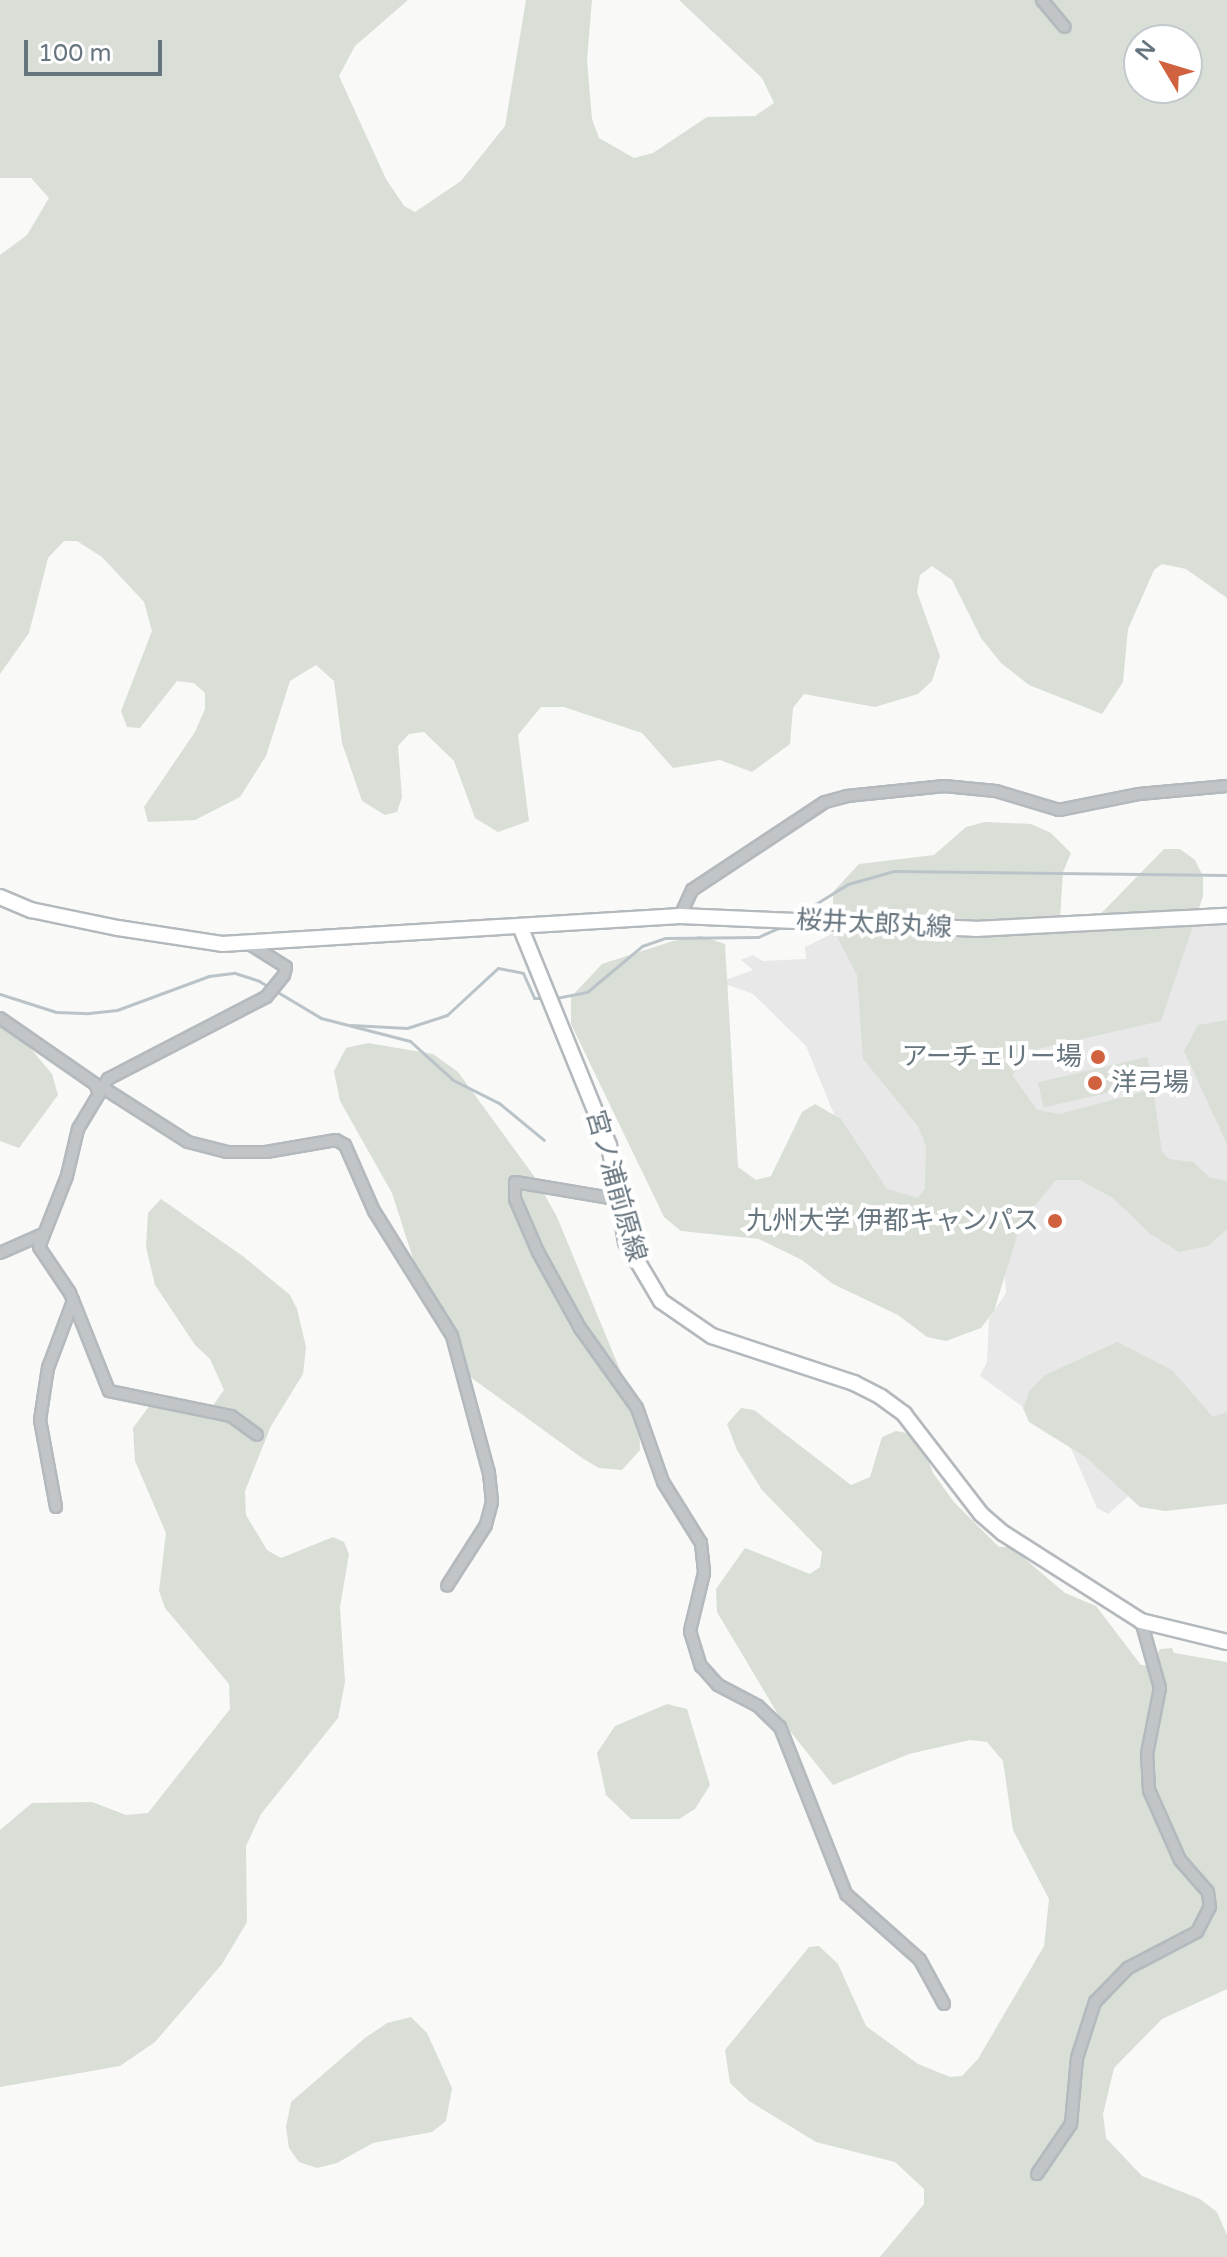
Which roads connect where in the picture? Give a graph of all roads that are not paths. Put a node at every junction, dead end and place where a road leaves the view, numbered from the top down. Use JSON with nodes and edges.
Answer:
{"nodes":[{"id":1,"x":1042,"y":0,"type":"edge"},
{"id":2,"x":1065,"y":27,"type":"dead end"},
{"id":3,"x":1227,"y":786,"type":"edge"},
{"id":4,"x":0,"y":897,"type":"edge"},
{"id":5,"x":680,"y":916,"type":"junction"},
{"id":6,"x":1227,"y":916,"type":"edge"},
{"id":7,"x":520,"y":926,"type":"junction"},
{"id":8,"x":248,"y":943,"type":"junction"},
{"id":9,"x":0,"y":1018,"type":"edge"},
{"id":10,"x":102,"y":1091,"type":"junction"},
{"id":11,"x":616,"y":1199,"type":"junction"},
{"id":12,"x":41,"y":1235,"type":"junction"},
{"id":13,"x":0,"y":1253,"type":"edge"},
{"id":14,"x":73,"y":1301,"type":"junction"},
{"id":15,"x":257,"y":1435,"type":"dead end"},
{"id":16,"x":56,"y":1507,"type":"dead end"},
{"id":17,"x":447,"y":1586,"type":"dead end"},
{"id":18,"x":1141,"y":1621,"type":"junction"},
{"id":19,"x":1227,"y":1642,"type":"edge"},
{"id":20,"x":944,"y":2004,"type":"dead end"},
{"id":21,"x":1037,"y":2174,"type":"dead end"}],
"edges":[{"from":1,"to":2,"type":"street"},
{"from":3,"to":5,"type":"street"},
{"from":4,"to":8,"type":"main road"},
{"from":5,"to":6,"type":"main road","name":"桜井太郎丸線"},
{"from":5,"to":7,"type":"main road","name":"桜井太郎丸線"},
{"from":7,"to":8,"type":"main road"},
{"from":7,"to":11,"type":"main road","name":"宮ノ浦前原線"},
{"from":8,"to":10,"type":"street"},
{"from":9,"to":10,"type":"street"},
{"from":10,"to":12,"type":"street"},
{"from":10,"to":17,"type":"street"},
{"from":11,"to":18,"type":"main road","name":"宮ノ浦前原線"},
{"from":11,"to":20,"type":"street"},
{"from":12,"to":13,"type":"street"},
{"from":12,"to":14,"type":"street"},
{"from":14,"to":15,"type":"street"},
{"from":14,"to":16,"type":"street"},
{"from":18,"to":19,"type":"main road","name":"宮ノ浦前原線"},
{"from":18,"to":21,"type":"street"}]}
